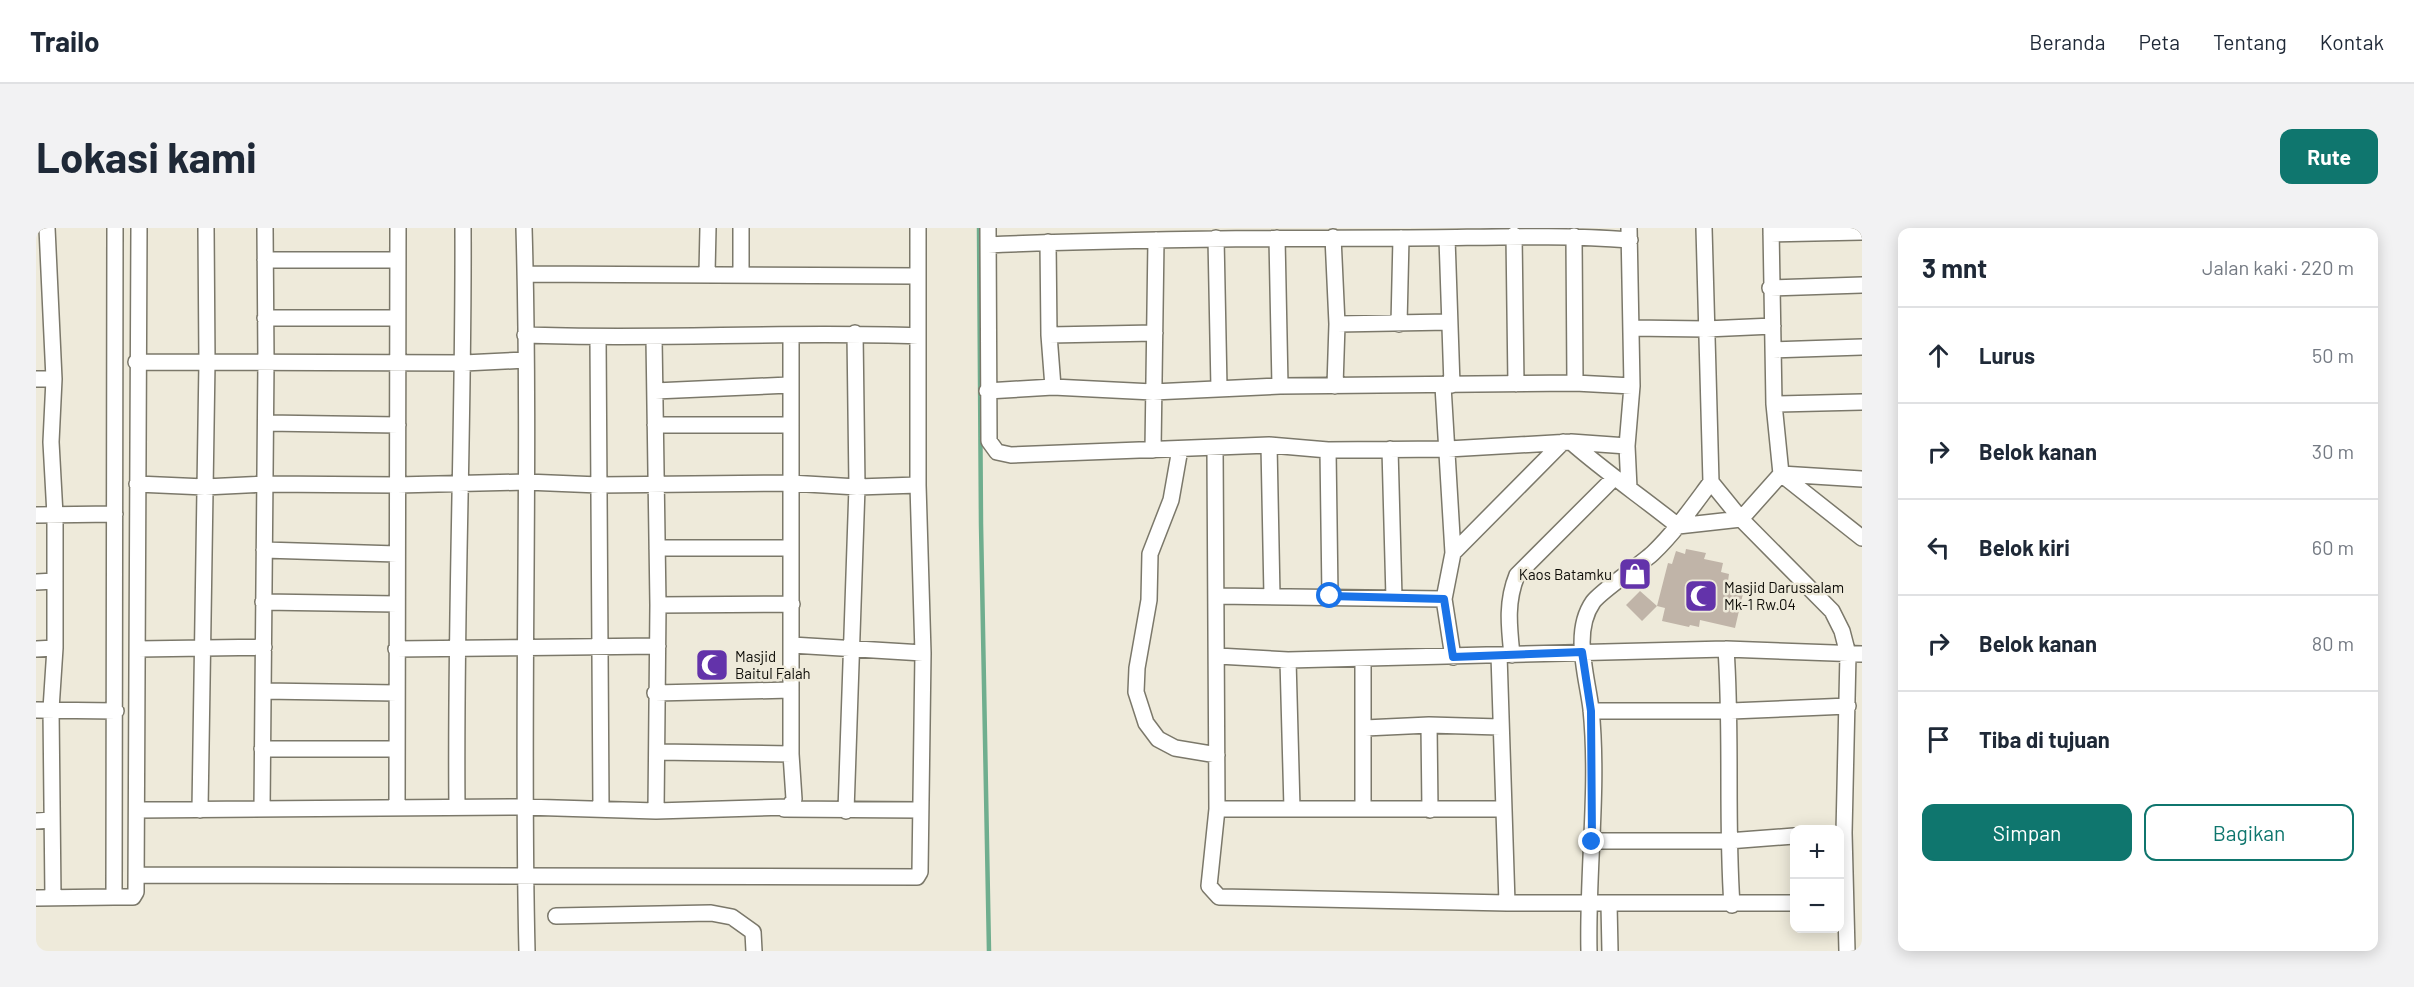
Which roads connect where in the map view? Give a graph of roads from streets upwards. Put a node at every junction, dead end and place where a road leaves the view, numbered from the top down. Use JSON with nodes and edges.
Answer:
{"nodes":[{"id":1,"x":47,"y":228,"type":"edge"},
{"id":2,"x":115,"y":228,"type":"edge"},
{"id":3,"x":139,"y":228,"type":"edge"},
{"id":4,"x":206,"y":228,"type":"edge"},
{"id":5,"x":265,"y":228,"type":"edge"},
{"id":6,"x":398,"y":228,"type":"edge"},
{"id":7,"x":463,"y":228,"type":"edge"},
{"id":8,"x":524,"y":228,"type":"edge"},
{"id":9,"x":708,"y":228,"type":"edge"},
{"id":10,"x":741,"y":228,"type":"edge"},
{"id":11,"x":918,"y":228,"type":"edge"},
{"id":12,"x":988,"y":228,"type":"edge"},
{"id":13,"x":1704,"y":228,"type":"edge"},
{"id":14,"x":1771,"y":231,"type":"edge"},
{"id":15,"x":1235,"y":232,"type":"edge"},
{"id":16,"x":1862,"y":232,"type":"edge"},
{"id":17,"x":1629,"y":234,"type":"edge"},
{"id":18,"x":1514,"y":235,"type":"junction"},
{"id":19,"x":1574,"y":236,"type":"junction"},
{"id":20,"x":1333,"y":237,"type":"junction"},
{"id":21,"x":1216,"y":238,"type":"junction"},
{"id":22,"x":1277,"y":238,"type":"junction"},
{"id":23,"x":1401,"y":238,"type":"junction"},
{"id":24,"x":1447,"y":238,"type":"junction"},
{"id":25,"x":1156,"y":240,"type":"junction"},
{"id":26,"x":1048,"y":242,"type":"junction"},
{"id":27,"x":988,"y":245,"type":"junction"},
{"id":28,"x":265,"y":260,"type":"junction"},
{"id":29,"x":398,"y":260,"type":"junction"},
{"id":30,"x":43,"y":271,"type":"edge"},
{"id":31,"x":707,"y":273,"type":"junction"},
{"id":32,"x":525,"y":274,"type":"junction"},
{"id":33,"x":741,"y":275,"type":"junction"},
{"id":34,"x":917,"y":276,"type":"junction"},
{"id":35,"x":1862,"y":285,"type":"edge"},
{"id":36,"x":1770,"y":288,"type":"junction"},
{"id":37,"x":265,"y":318,"type":"junction"},
{"id":38,"x":397,"y":318,"type":"junction"},
{"id":39,"x":1449,"y":322,"type":"junction"},
{"id":40,"x":1337,"y":324,"type":"junction"},
{"id":41,"x":1399,"y":324,"type":"junction"},
{"id":42,"x":1773,"y":326,"type":"junction"},
{"id":43,"x":1631,"y":328,"type":"junction"},
{"id":44,"x":1706,"y":329,"type":"junction"},
{"id":45,"x":855,"y":333,"type":"junction"},
{"id":46,"x":1155,"y":333,"type":"junction"},
{"id":47,"x":525,"y":335,"type":"junction"},
{"id":48,"x":1049,"y":335,"type":"junction"},
{"id":49,"x":790,"y":336,"type":"junction"},
{"id":50,"x":918,"y":336,"type":"junction"},
{"id":51,"x":598,"y":338,"type":"junction"},
{"id":52,"x":654,"y":338,"type":"junction"},
{"id":53,"x":1862,"y":346,"type":"edge"},
{"id":54,"x":1773,"y":350,"type":"junction"},
{"id":55,"x":526,"y":360,"type":"junction"},
{"id":56,"x":266,"y":361,"type":"junction"},
{"id":57,"x":136,"y":362,"type":"junction"},
{"id":58,"x":207,"y":362,"type":"junction"},
{"id":59,"x":398,"y":362,"type":"junction"},
{"id":60,"x":464,"y":363,"type":"junction"},
{"id":61,"x":36,"y":379,"type":"edge"},
{"id":62,"x":54,"y":379,"type":"junction"},
{"id":63,"x":1575,"y":382,"type":"junction"},
{"id":64,"x":1516,"y":384,"type":"junction"},
{"id":65,"x":789,"y":385,"type":"junction"},
{"id":66,"x":1448,"y":385,"type":"junction"},
{"id":67,"x":1280,"y":386,"type":"junction"},
{"id":68,"x":1335,"y":386,"type":"junction"},
{"id":69,"x":1632,"y":386,"type":"junction"},
{"id":70,"x":1053,"y":387,"type":"junction"},
{"id":71,"x":1219,"y":388,"type":"junction"},
{"id":72,"x":655,"y":391,"type":"junction"},
{"id":73,"x":987,"y":391,"type":"junction"},
{"id":74,"x":1153,"y":392,"type":"junction"},
{"id":75,"x":1862,"y":402,"type":"edge"},
{"id":76,"x":1774,"y":404,"type":"junction"},
{"id":77,"x":266,"y":423,"type":"junction"},
{"id":78,"x":791,"y":424,"type":"junction"},
{"id":79,"x":398,"y":425,"type":"junction"},
{"id":80,"x":655,"y":425,"type":"junction"},
{"id":81,"x":43,"y":441,"type":"edge"},
{"id":82,"x":1567,"y":442,"type":"junction"},
{"id":83,"x":1269,"y":445,"type":"junction"},
{"id":84,"x":1627,"y":446,"type":"junction"},
{"id":85,"x":1215,"y":448,"type":"junction"},
{"id":86,"x":1180,"y":449,"type":"junction"},
{"id":87,"x":1390,"y":449,"type":"junction"},
{"id":88,"x":1448,"y":449,"type":"junction"},
{"id":89,"x":1153,"y":450,"type":"junction"},
{"id":90,"x":1328,"y":450,"type":"junction"},
{"id":91,"x":1781,"y":474,"type":"junction"},
{"id":92,"x":1613,"y":479,"type":"junction"},
{"id":93,"x":1862,"y":479,"type":"edge"},
{"id":94,"x":526,"y":482,"type":"junction"},
{"id":95,"x":1711,"y":482,"type":"junction"},
{"id":96,"x":656,"y":483,"type":"junction"},
{"id":97,"x":790,"y":483,"type":"junction"},
{"id":98,"x":137,"y":484,"type":"junction"},
{"id":99,"x":266,"y":484,"type":"junction"},
{"id":100,"x":461,"y":484,"type":"junction"},
{"id":101,"x":600,"y":484,"type":"junction"},
{"id":102,"x":397,"y":485,"type":"junction"},
{"id":103,"x":918,"y":485,"type":"junction"},
{"id":104,"x":205,"y":487,"type":"junction"},
{"id":105,"x":857,"y":487,"type":"junction"},
{"id":106,"x":1629,"y":488,"type":"junction"},
{"id":107,"x":115,"y":514,"type":"junction"},
{"id":108,"x":36,"y":515,"type":"edge"},
{"id":109,"x":55,"y":515,"type":"junction"},
{"id":110,"x":1741,"y":519,"type":"junction"},
{"id":111,"x":1678,"y":526,"type":"junction"},
{"id":112,"x":1862,"y":538,"type":"edge"},
{"id":113,"x":657,"y":548,"type":"junction"},
{"id":114,"x":790,"y":548,"type":"junction"},
{"id":115,"x":264,"y":550,"type":"junction"},
{"id":116,"x":1454,"y":553,"type":"junction"},
{"id":117,"x":397,"y":554,"type":"junction"},
{"id":118,"x":55,"y":581,"type":"junction"},
{"id":119,"x":36,"y":582,"type":"edge"},
{"id":120,"x":1216,"y":596,"type":"junction"},
{"id":121,"x":1272,"y":596,"type":"junction"},
{"id":122,"x":1330,"y":596,"type":"junction"},
{"id":123,"x":1394,"y":598,"type":"junction"},
{"id":124,"x":1444,"y":599,"type":"junction"},
{"id":125,"x":264,"y":602,"type":"junction"},
{"id":126,"x":397,"y":604,"type":"junction"},
{"id":127,"x":792,"y":604,"type":"junction"},
{"id":128,"x":658,"y":605,"type":"junction"},
{"id":129,"x":792,"y":645,"type":"junction"},
{"id":130,"x":601,"y":646,"type":"junction"},
{"id":131,"x":658,"y":646,"type":"junction"},
{"id":132,"x":264,"y":647,"type":"junction"},
{"id":133,"x":455,"y":647,"type":"junction"},
{"id":134,"x":55,"y":648,"type":"junction"},
{"id":135,"x":203,"y":648,"type":"junction"},
{"id":136,"x":527,"y":648,"type":"junction"},
{"id":137,"x":36,"y":649,"type":"edge"},
{"id":138,"x":138,"y":649,"type":"junction"},
{"id":139,"x":396,"y":649,"type":"junction"},
{"id":140,"x":850,"y":650,"type":"junction"},
{"id":141,"x":1726,"y":650,"type":"junction"},
{"id":142,"x":1582,"y":652,"type":"junction"},
{"id":143,"x":923,"y":653,"type":"junction"},
{"id":144,"x":1855,"y":654,"type":"edge"},
{"id":145,"x":1505,"y":655,"type":"junction"},
{"id":146,"x":1218,"y":656,"type":"junction"},
{"id":147,"x":1453,"y":657,"type":"junction"},
{"id":148,"x":1364,"y":659,"type":"junction"},
{"id":149,"x":1288,"y":660,"type":"junction"},
{"id":150,"x":791,"y":690,"type":"junction"},
{"id":151,"x":263,"y":691,"type":"junction"},
{"id":152,"x":397,"y":693,"type":"junction"},
{"id":153,"x":656,"y":693,"type":"junction"},
{"id":154,"x":1848,"y":706,"type":"junction"},
{"id":155,"x":44,"y":710,"type":"edge"},
{"id":156,"x":116,"y":711,"type":"junction"},
{"id":157,"x":1591,"y":711,"type":"junction"},
{"id":158,"x":1731,"y":711,"type":"junction"},
{"id":159,"x":1429,"y":725,"type":"junction"},
{"id":160,"x":1500,"y":727,"type":"junction"},
{"id":161,"x":1365,"y":728,"type":"junction"},
{"id":162,"x":262,"y":749,"type":"junction"},
{"id":163,"x":397,"y":749,"type":"junction"},
{"id":164,"x":657,"y":752,"type":"junction"},
{"id":165,"x":791,"y":754,"type":"junction"},
{"id":166,"x":1217,"y":755,"type":"junction"},
{"id":167,"x":398,"y":807,"type":"junction"},
{"id":168,"x":457,"y":807,"type":"junction"},
{"id":169,"x":524,"y":807,"type":"junction"},
{"id":170,"x":1292,"y":808,"type":"junction"},
{"id":171,"x":1364,"y":808,"type":"junction"},
{"id":172,"x":262,"y":809,"type":"junction"},
{"id":173,"x":601,"y":809,"type":"junction"},
{"id":174,"x":784,"y":809,"type":"junction"},
{"id":175,"x":1217,"y":809,"type":"junction"},
{"id":176,"x":1503,"y":809,"type":"junction"},
{"id":177,"x":137,"y":810,"type":"junction"},
{"id":178,"x":200,"y":810,"type":"junction"},
{"id":179,"x":919,"y":810,"type":"junction"},
{"id":180,"x":1430,"y":810,"type":"junction"},
{"id":181,"x":656,"y":811,"type":"junction"},
{"id":182,"x":846,"y":812,"type":"junction"},
{"id":183,"x":52,"y":820,"type":"junction"},
{"id":184,"x":36,"y":821,"type":"edge"},
{"id":185,"x":1842,"y":825,"type":"edge"},
{"id":186,"x":1790,"y":836,"type":"edge"},
{"id":187,"x":1728,"y":841,"type":"junction"},
{"id":188,"x":1592,"y":842,"type":"junction"},
{"id":189,"x":135,"y":875,"type":"junction"},
{"id":190,"x":525,"y":876,"type":"junction"},
{"id":191,"x":114,"y":897,"type":"junction"},
{"id":192,"x":36,"y":898,"type":"edge"},
{"id":193,"x":53,"y":898,"type":"junction"},
{"id":194,"x":1862,"y":901,"type":"edge"},
{"id":195,"x":1844,"y":902,"type":"edge"},
{"id":196,"x":1507,"y":903,"type":"junction"},
{"id":197,"x":1790,"y":903,"type":"edge"},
{"id":198,"x":1588,"y":904,"type":"junction"},
{"id":199,"x":1609,"y":904,"type":"junction"},
{"id":200,"x":1732,"y":905,"type":"junction"},
{"id":201,"x":1844,"y":914,"type":"edge"},
{"id":202,"x":556,"y":916,"type":"dead end"},
{"id":203,"x":527,"y":951,"type":"edge"},
{"id":204,"x":754,"y":951,"type":"edge"},
{"id":205,"x":1589,"y":951,"type":"edge"},
{"id":206,"x":1610,"y":951,"type":"edge"},
{"id":207,"x":1847,"y":951,"type":"edge"}],
"edges":[{"from":1,"to":30,"type":"street"},
{"from":2,"to":107,"type":"street"},
{"from":3,"to":57,"type":"street"},
{"from":4,"to":58,"type":"street"},
{"from":5,"to":28,"type":"street"},
{"from":6,"to":29,"type":"street"},
{"from":7,"to":60,"type":"street"},
{"from":8,"to":32,"type":"street"},
{"from":9,"to":31,"type":"street"},
{"from":10,"to":33,"type":"street"},
{"from":11,"to":34,"type":"street"},
{"from":12,"to":27,"type":"street"},
{"from":13,"to":44,"type":"street"},
{"from":14,"to":16,"type":"street"},
{"from":14,"to":36,"type":"street"},
{"from":15,"to":21,"type":"street"},
{"from":15,"to":22,"type":"street"},
{"from":17,"to":19,"type":"street"},
{"from":17,"to":43,"type":"street"},
{"from":18,"to":19,"type":"street"},
{"from":18,"to":24,"type":"street"},
{"from":18,"to":64,"type":"street"},
{"from":19,"to":63,"type":"street"},
{"from":20,"to":22,"type":"street"},
{"from":20,"to":23,"type":"street"},
{"from":20,"to":40,"type":"street"},
{"from":21,"to":25,"type":"street"},
{"from":21,"to":71,"type":"street"},
{"from":22,"to":67,"type":"street"},
{"from":23,"to":24,"type":"street"},
{"from":23,"to":41,"type":"street"},
{"from":24,"to":39,"type":"street"},
{"from":25,"to":26,"type":"street"},
{"from":25,"to":46,"type":"street"},
{"from":26,"to":27,"type":"street"},
{"from":26,"to":48,"type":"street"},
{"from":27,"to":73,"type":"street"},
{"from":28,"to":29,"type":"street"},
{"from":28,"to":37,"type":"street"},
{"from":29,"to":38,"type":"street"},
{"from":30,"to":62,"type":"street"},
{"from":31,"to":32,"type":"street"},
{"from":31,"to":33,"type":"street"},
{"from":32,"to":47,"type":"street"},
{"from":33,"to":34,"type":"street"},
{"from":34,"to":50,"type":"street"},
{"from":35,"to":36,"type":"street"},
{"from":36,"to":42,"type":"street"},
{"from":37,"to":38,"type":"street"},
{"from":37,"to":56,"type":"street"},
{"from":38,"to":59,"type":"street"},
{"from":39,"to":41,"type":"street"},
{"from":39,"to":66,"type":"street"},
{"from":40,"to":41,"type":"street"},
{"from":40,"to":68,"type":"street"},
{"from":42,"to":44,"type":"street"},
{"from":42,"to":54,"type":"street"},
{"from":43,"to":44,"type":"street"},
{"from":43,"to":69,"type":"street"},
{"from":44,"to":95,"type":"street"},
{"from":45,"to":49,"type":"street"},
{"from":45,"to":50,"type":"street"},
{"from":45,"to":105,"type":"street"},
{"from":46,"to":48,"type":"street"},
{"from":46,"to":74,"type":"street"},
{"from":47,"to":51,"type":"street"},
{"from":47,"to":55,"type":"street"},
{"from":48,"to":70,"type":"street"},
{"from":49,"to":52,"type":"street"},
{"from":49,"to":65,"type":"street"},
{"from":50,"to":103,"type":"street"},
{"from":51,"to":52,"type":"street"},
{"from":51,"to":101,"type":"street"},
{"from":52,"to":72,"type":"street"},
{"from":53,"to":54,"type":"street"},
{"from":54,"to":76,"type":"street"},
{"from":55,"to":60,"type":"street"},
{"from":55,"to":94,"type":"street"},
{"from":56,"to":58,"type":"street"},
{"from":56,"to":59,"type":"street"},
{"from":56,"to":77,"type":"street"},
{"from":57,"to":58,"type":"street"},
{"from":57,"to":98,"type":"street"},
{"from":58,"to":104,"type":"street"},
{"from":59,"to":60,"type":"street"},
{"from":59,"to":79,"type":"street"},
{"from":60,"to":100,"type":"street"},
{"from":61,"to":62,"type":"street"},
{"from":62,"to":81,"type":"street"},
{"from":63,"to":64,"type":"street"},
{"from":63,"to":69,"type":"street"},
{"from":64,"to":66,"type":"street"},
{"from":65,"to":72,"type":"street"},
{"from":65,"to":78,"type":"street"},
{"from":66,"to":68,"type":"street"},
{"from":66,"to":88,"type":"street"},
{"from":67,"to":68,"type":"street"},
{"from":67,"to":71,"type":"street"},
{"from":69,"to":84,"type":"street"},
{"from":70,"to":73,"type":"street"},
{"from":70,"to":74,"type":"street"},
{"from":71,"to":74,"type":"street"},
{"from":72,"to":80,"type":"street"},
{"from":73,"to":89,"type":"street"},
{"from":74,"to":89,"type":"street"},
{"from":75,"to":76,"type":"street"},
{"from":76,"to":91,"type":"street"},
{"from":77,"to":79,"type":"street"},
{"from":77,"to":99,"type":"street"},
{"from":78,"to":80,"type":"street"},
{"from":78,"to":97,"type":"street"},
{"from":79,"to":102,"type":"street"},
{"from":80,"to":96,"type":"street"},
{"from":81,"to":109,"type":"street"},
{"from":82,"to":84,"type":"street"},
{"from":82,"to":88,"type":"street"},
{"from":82,"to":92,"type":"street"},
{"from":82,"to":116,"type":"street"},
{"from":83,"to":85,"type":"street"},
{"from":83,"to":90,"type":"street"},
{"from":83,"to":121,"type":"street"},
{"from":84,"to":106,"type":"street"},
{"from":85,"to":86,"type":"street"},
{"from":85,"to":120,"type":"street"},
{"from":86,"to":89,"type":"street"},
{"from":86,"to":166,"type":"street"},
{"from":87,"to":88,"type":"street"},
{"from":87,"to":90,"type":"street"},
{"from":87,"to":123,"type":"street"},
{"from":88,"to":116,"type":"street"},
{"from":90,"to":122,"type":"street"},
{"from":91,"to":93,"type":"street"},
{"from":91,"to":110,"type":"street"},
{"from":91,"to":112,"type":"street"},
{"from":92,"to":106,"type":"street"},
{"from":92,"to":145,"type":"street"},
{"from":94,"to":100,"type":"street"},
{"from":94,"to":101,"type":"street"},
{"from":94,"to":136,"type":"street"},
{"from":95,"to":110,"type":"street"},
{"from":95,"to":111,"type":"street"},
{"from":96,"to":97,"type":"street"},
{"from":96,"to":101,"type":"street"},
{"from":96,"to":113,"type":"street"},
{"from":97,"to":105,"type":"street"},
{"from":97,"to":114,"type":"street"},
{"from":98,"to":104,"type":"street"},
{"from":98,"to":138,"type":"street"},
{"from":99,"to":102,"type":"street"},
{"from":99,"to":104,"type":"street"},
{"from":99,"to":115,"type":"street"},
{"from":100,"to":102,"type":"street"},
{"from":100,"to":133,"type":"street"},
{"from":101,"to":130,"type":"street"},
{"from":102,"to":117,"type":"street"},
{"from":103,"to":105,"type":"street"},
{"from":103,"to":143,"type":"street"},
{"from":104,"to":135,"type":"street"},
{"from":105,"to":140,"type":"street"},
{"from":106,"to":111,"type":"street"},
{"from":107,"to":109,"type":"street"},
{"from":107,"to":156,"type":"street"},
{"from":108,"to":109,"type":"street"},
{"from":109,"to":118,"type":"street"},
{"from":110,"to":111,"type":"street"},
{"from":110,"to":144,"type":"street"},
{"from":111,"to":142,"type":"street"},
{"from":113,"to":114,"type":"street"},
{"from":113,"to":128,"type":"street"},
{"from":114,"to":127,"type":"street"},
{"from":115,"to":117,"type":"street"},
{"from":115,"to":125,"type":"street"},
{"from":116,"to":124,"type":"street"},
{"from":117,"to":126,"type":"street"},
{"from":118,"to":119,"type":"street"},
{"from":118,"to":134,"type":"street"},
{"from":120,"to":121,"type":"street"},
{"from":120,"to":146,"type":"street"},
{"from":121,"to":122,"type":"street"},
{"from":122,"to":123,"type":"street"},
{"from":123,"to":124,"type":"street"},
{"from":124,"to":147,"type":"street"},
{"from":125,"to":126,"type":"street"},
{"from":125,"to":132,"type":"street"},
{"from":126,"to":139,"type":"street"},
{"from":127,"to":128,"type":"street"},
{"from":127,"to":129,"type":"street"},
{"from":128,"to":131,"type":"street"},
{"from":129,"to":140,"type":"street"},
{"from":129,"to":150,"type":"street"},
{"from":130,"to":131,"type":"street"},
{"from":130,"to":136,"type":"street"},
{"from":130,"to":173,"type":"street"},
{"from":131,"to":153,"type":"street"},
{"from":132,"to":135,"type":"street"},
{"from":132,"to":151,"type":"street"},
{"from":133,"to":136,"type":"street"},
{"from":133,"to":139,"type":"street"},
{"from":133,"to":168,"type":"street"},
{"from":134,"to":137,"type":"street"},
{"from":134,"to":155,"type":"street"},
{"from":135,"to":138,"type":"street"},
{"from":135,"to":178,"type":"street"},
{"from":136,"to":169,"type":"street"},
{"from":138,"to":177,"type":"street"},
{"from":139,"to":152,"type":"street"},
{"from":140,"to":143,"type":"street"},
{"from":140,"to":182,"type":"street"},
{"from":141,"to":142,"type":"street"},
{"from":141,"to":144,"type":"street"},
{"from":141,"to":158,"type":"street"},
{"from":142,"to":145,"type":"street"},
{"from":142,"to":157,"type":"street"},
{"from":143,"to":179,"type":"street"},
{"from":144,"to":154,"type":"street"},
{"from":145,"to":147,"type":"street"},
{"from":145,"to":160,"type":"street"},
{"from":146,"to":149,"type":"street"},
{"from":146,"to":166,"type":"street"},
{"from":147,"to":148,"type":"street"},
{"from":148,"to":149,"type":"street"},
{"from":148,"to":161,"type":"street"},
{"from":149,"to":170,"type":"street"},
{"from":150,"to":153,"type":"street"},
{"from":150,"to":165,"type":"street"},
{"from":151,"to":152,"type":"street"},
{"from":151,"to":162,"type":"street"},
{"from":152,"to":163,"type":"street"},
{"from":153,"to":164,"type":"street"},
{"from":154,"to":158,"type":"street"},
{"from":154,"to":185,"type":"street"},
{"from":155,"to":156,"type":"street"},
{"from":155,"to":183,"type":"street"},
{"from":156,"to":191,"type":"street"},
{"from":157,"to":158,"type":"street"},
{"from":157,"to":188,"type":"street"},
{"from":158,"to":187,"type":"street"},
{"from":159,"to":160,"type":"street"},
{"from":159,"to":161,"type":"street"},
{"from":159,"to":180,"type":"street"},
{"from":160,"to":176,"type":"street"},
{"from":161,"to":171,"type":"street"},
{"from":162,"to":163,"type":"street"},
{"from":162,"to":172,"type":"street"},
{"from":163,"to":167,"type":"street"},
{"from":164,"to":165,"type":"street"},
{"from":164,"to":181,"type":"street"},
{"from":165,"to":174,"type":"street"},
{"from":166,"to":175,"type":"street"},
{"from":167,"to":168,"type":"street"},
{"from":167,"to":172,"type":"street"},
{"from":168,"to":169,"type":"street"},
{"from":169,"to":173,"type":"street"},
{"from":169,"to":190,"type":"street"},
{"from":170,"to":171,"type":"street"},
{"from":170,"to":175,"type":"street"},
{"from":171,"to":180,"type":"street"},
{"from":172,"to":178,"type":"street"},
{"from":173,"to":181,"type":"street"},
{"from":174,"to":181,"type":"street"},
{"from":174,"to":182,"type":"street"},
{"from":175,"to":196,"type":"street"},
{"from":176,"to":180,"type":"street"},
{"from":176,"to":196,"type":"street"},
{"from":177,"to":178,"type":"street"},
{"from":177,"to":189,"type":"street"},
{"from":179,"to":182,"type":"street"},
{"from":179,"to":190,"type":"street"},
{"from":183,"to":184,"type":"street"},
{"from":183,"to":193,"type":"street"},
{"from":186,"to":187,"type":"street"},
{"from":187,"to":188,"type":"street"},
{"from":187,"to":200,"type":"street"},
{"from":188,"to":198,"type":"street"},
{"from":189,"to":190,"type":"street"},
{"from":189,"to":191,"type":"street"},
{"from":190,"to":203,"type":"street"},
{"from":191,"to":193,"type":"street"},
{"from":192,"to":193,"type":"street"},
{"from":194,"to":195,"type":"street"},
{"from":196,"to":198,"type":"street"},
{"from":197,"to":200,"type":"street"},
{"from":198,"to":199,"type":"street"},
{"from":198,"to":205,"type":"street"},
{"from":199,"to":200,"type":"street"},
{"from":199,"to":206,"type":"street"},
{"from":201,"to":207,"type":"street"},
{"from":202,"to":204,"type":"street"}]}
